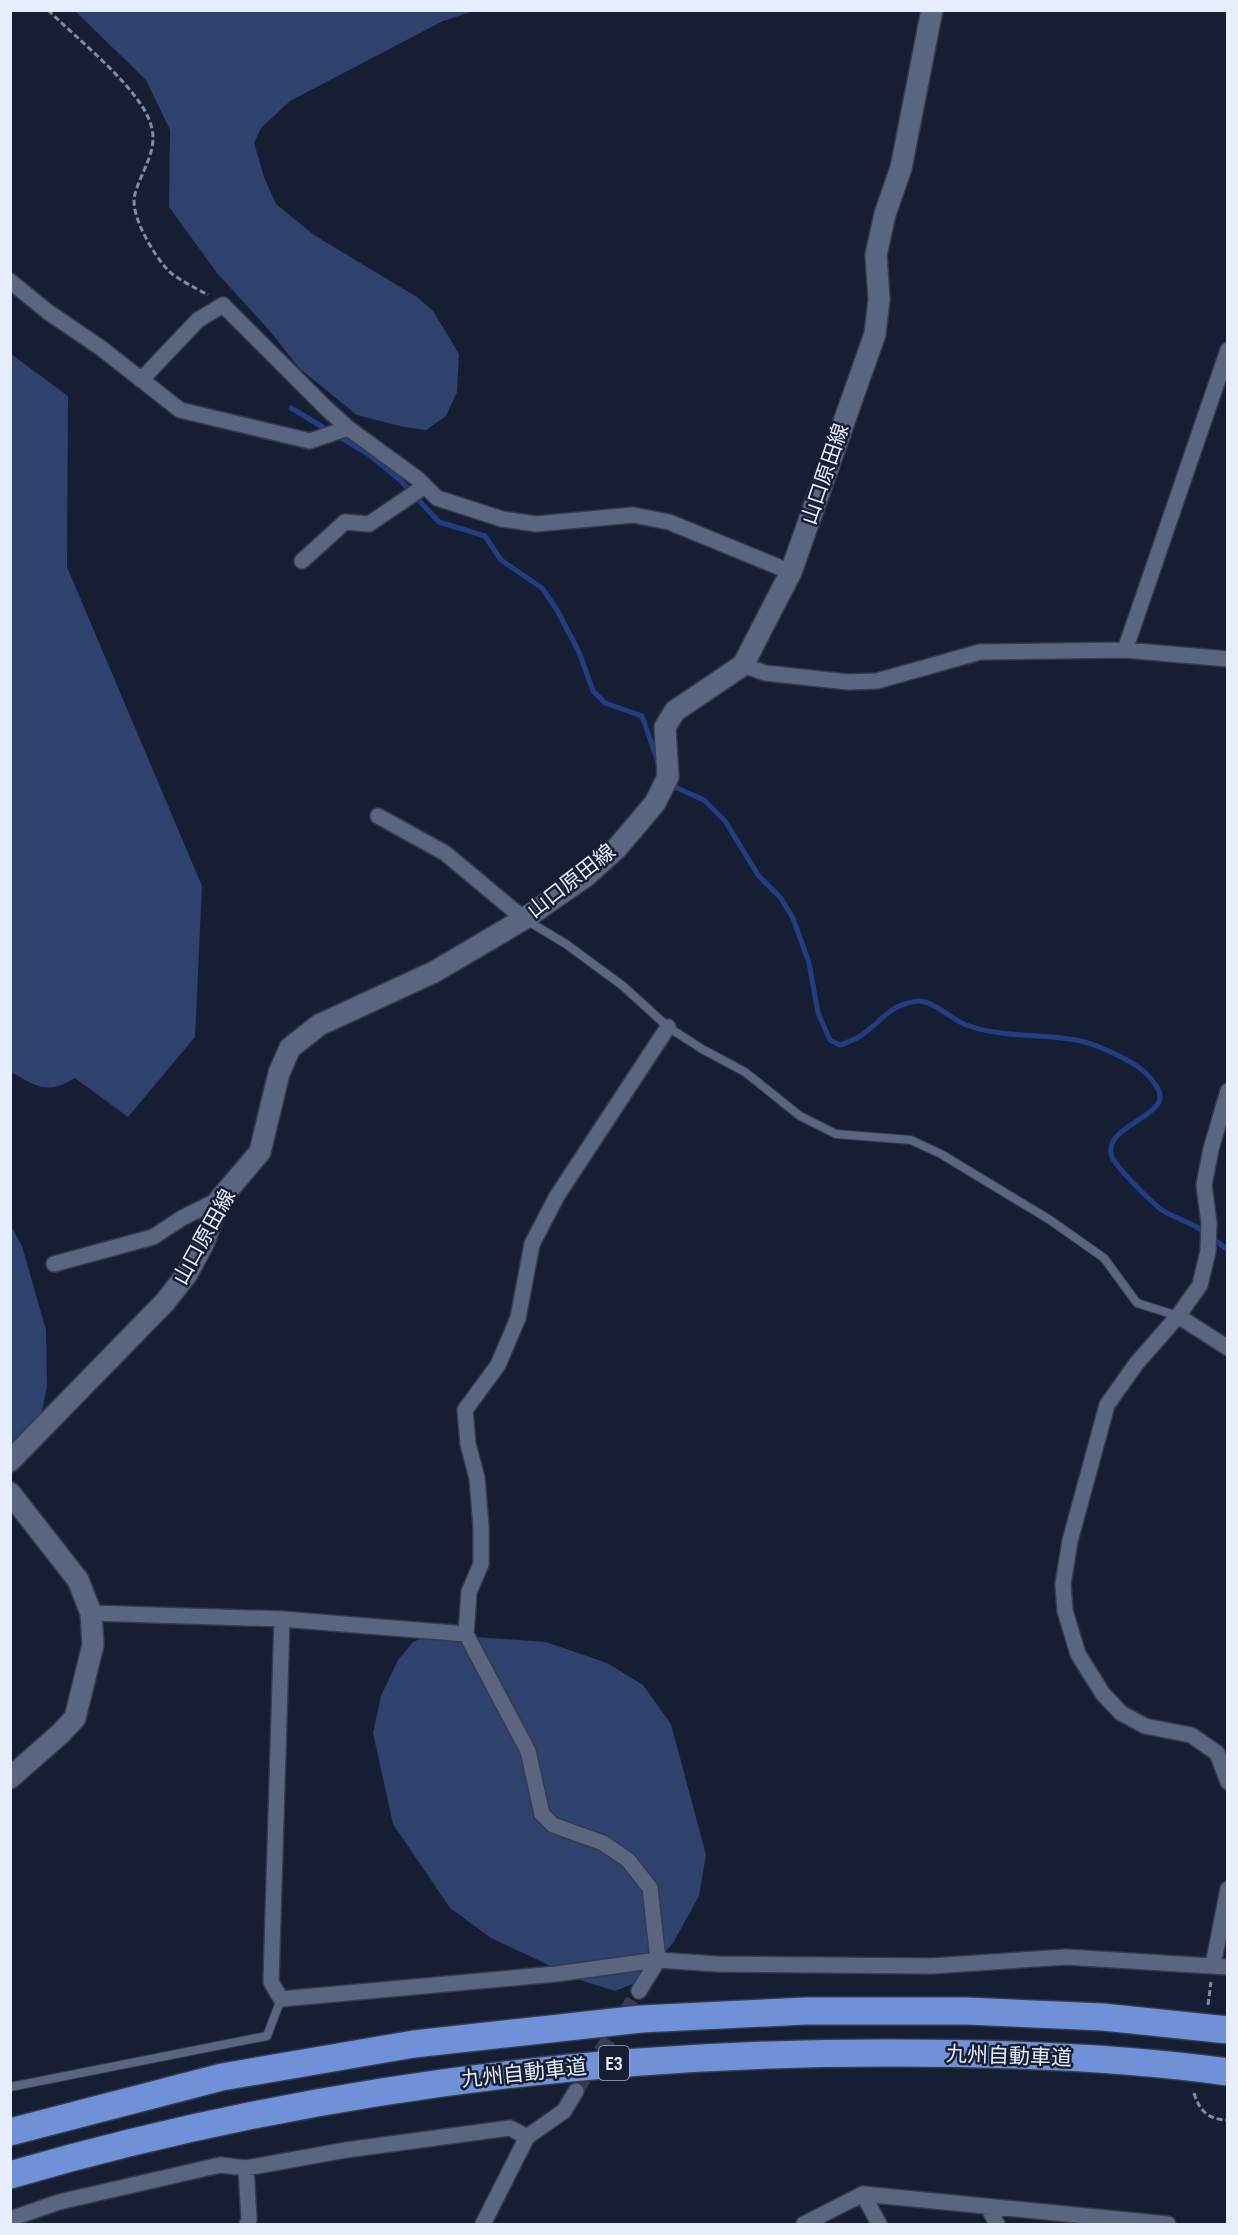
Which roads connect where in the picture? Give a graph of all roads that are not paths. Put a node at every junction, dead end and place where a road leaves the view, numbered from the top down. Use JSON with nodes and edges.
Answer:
{"nodes":[{"id":1,"x":932,"y":10,"type":"edge"},
{"id":2,"x":10,"y":280,"type":"edge"},
{"id":3,"x":1227,"y":350,"type":"edge"},
{"id":4,"x":141,"y":380,"type":"junction"},
{"id":5,"x":348,"y":428,"type":"junction"},
{"id":6,"x":425,"y":486,"type":"junction"},
{"id":7,"x":302,"y":561,"type":"dead end"},
{"id":8,"x":791,"y":572,"type":"junction"},
{"id":9,"x":1125,"y":650,"type":"junction"},
{"id":10,"x":1227,"y":659,"type":"edge"},
{"id":11,"x":743,"y":665,"type":"junction"},
{"id":12,"x":378,"y":816,"type":"dead end"},
{"id":13,"x":524,"y":919,"type":"junction"},
{"id":14,"x":668,"y":1027,"type":"junction"},
{"id":15,"x":1227,"y":1091,"type":"edge"},
{"id":16,"x":220,"y":1199,"type":"junction"},
{"id":17,"x":54,"y":1264,"type":"dead end"},
{"id":18,"x":1178,"y":1316,"type":"junction"},
{"id":19,"x":1227,"y":1348,"type":"edge"},
{"id":20,"x":10,"y":1461,"type":"edge"},
{"id":21,"x":10,"y":1493,"type":"edge"},
{"id":22,"x":91,"y":1613,"type":"junction"},
{"id":23,"x":282,"y":1619,"type":"junction"},
{"id":24,"x":466,"y":1634,"type":"junction"},
{"id":25,"x":10,"y":1778,"type":"edge"},
{"id":26,"x":1227,"y":1782,"type":"edge"},
{"id":27,"x":1227,"y":1888,"type":"edge"},
{"id":28,"x":658,"y":1960,"type":"junction"},
{"id":29,"x":1220,"y":1966,"type":"edge"},
{"id":30,"x":639,"y":1991,"type":"tunnel mouth"},
{"id":31,"x":281,"y":1999,"type":"junction"},
{"id":32,"x":1227,"y":2030,"type":"edge"},
{"id":33,"x":1227,"y":2072,"type":"edge"},
{"id":34,"x":10,"y":2087,"type":"edge"},
{"id":35,"x":576,"y":2091,"type":"tunnel mouth"},
{"id":36,"x":10,"y":2132,"type":"edge"},
{"id":37,"x":527,"y":2137,"type":"junction"},
{"id":38,"x":246,"y":2168,"type":"junction"},
{"id":39,"x":10,"y":2175,"type":"edge"},
{"id":40,"x":863,"y":2194,"type":"junction"},
{"id":41,"x":988,"y":2207,"type":"junction"},
{"id":42,"x":10,"y":2219,"type":"edge"},
{"id":43,"x":1113,"y":2222,"type":"edge"},
{"id":44,"x":247,"y":2224,"type":"edge"},
{"id":45,"x":483,"y":2224,"type":"edge"},
{"id":46,"x":804,"y":2224,"type":"edge"},
{"id":47,"x":879,"y":2224,"type":"edge"},
{"id":48,"x":997,"y":2224,"type":"edge"},
{"id":49,"x":1168,"y":2224,"type":"edge"}],
"edges":[{"from":1,"to":8,"type":"main road","name":"山口原田線"},
{"from":2,"to":4,"type":"street"},
{"from":3,"to":9,"type":"street"},
{"from":4,"to":5,"type":"street"},
{"from":4,"to":5,"type":"street"},
{"from":5,"to":6,"type":"street"},
{"from":6,"to":7,"type":"street"},
{"from":6,"to":8,"type":"street"},
{"from":8,"to":11,"type":"main road","name":"山口原田線"},
{"from":9,"to":10,"type":"street"},
{"from":9,"to":11,"type":"street"},
{"from":11,"to":13,"type":"main road","name":"山口原田線"},
{"from":12,"to":13,"type":"street"},
{"from":13,"to":14,"type":"lane"},
{"from":13,"to":16,"type":"main road","name":"山口原田線"},
{"from":14,"to":18,"type":"lane"},
{"from":14,"to":24,"type":"street"},
{"from":15,"to":18,"type":"street"},
{"from":16,"to":17,"type":"street"},
{"from":16,"to":20,"type":"main road","name":"山口原田線"},
{"from":18,"to":19,"type":"street"},
{"from":18,"to":26,"type":"street"},
{"from":21,"to":22,"type":"main road"},
{"from":22,"to":23,"type":"street"},
{"from":22,"to":25,"type":"main road"},
{"from":23,"to":24,"type":"street"},
{"from":23,"to":31,"type":"street"},
{"from":24,"to":28,"type":"street"},
{"from":27,"to":29,"type":"street"},
{"from":28,"to":29,"type":"street"},
{"from":28,"to":30,"type":"street"},
{"from":28,"to":31,"type":"street"},
{"from":31,"to":34,"type":"lane"},
{"from":32,"to":36,"type":"highway","name":"九州自動車道","number":"E3"},
{"from":33,"to":39,"type":"highway","name":"九州自動車道","number":"E3"},
{"from":35,"to":37,"type":"street"},
{"from":37,"to":38,"type":"street"},
{"from":37,"to":45,"type":"street"},
{"from":38,"to":42,"type":"street"},
{"from":38,"to":44,"type":"street"},
{"from":40,"to":41,"type":"street"},
{"from":40,"to":46,"type":"street"},
{"from":40,"to":47,"type":"street"},
{"from":41,"to":43,"type":"street"},
{"from":41,"to":48,"type":"street"},
{"from":43,"to":49,"type":"street"}]}
